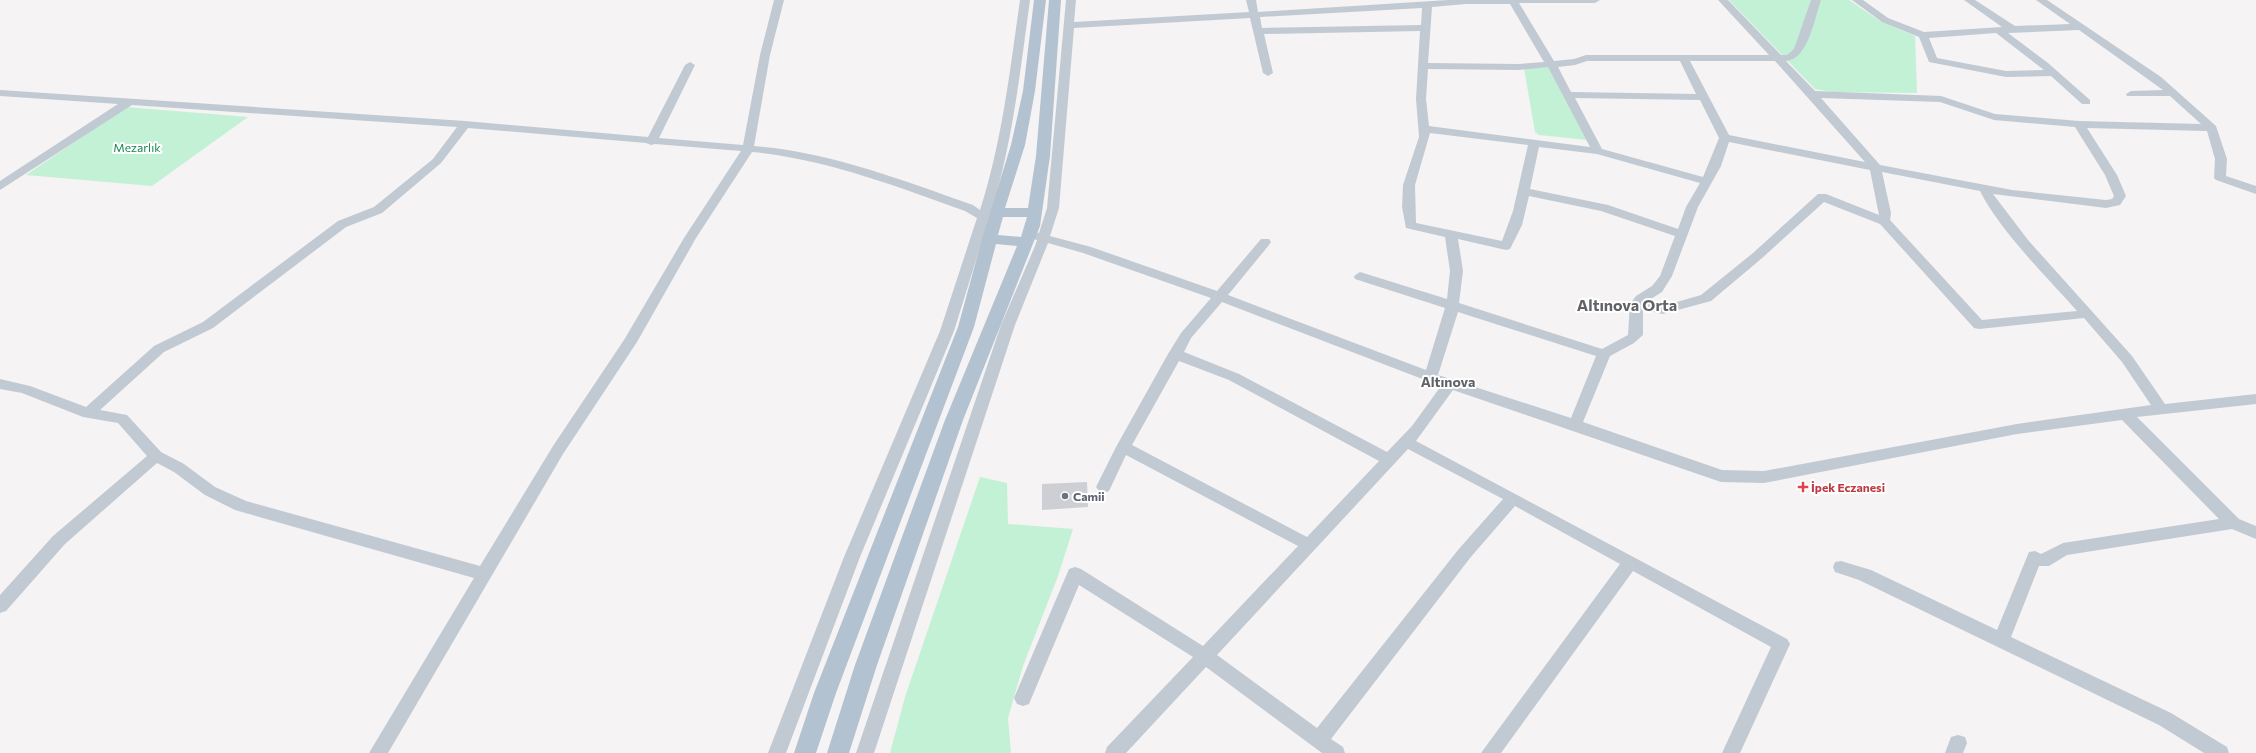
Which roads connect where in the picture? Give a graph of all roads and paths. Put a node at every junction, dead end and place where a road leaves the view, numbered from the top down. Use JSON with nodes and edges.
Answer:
{"nodes":[{"id":1,"x":779,"y":0,"type":"edge"},
{"id":2,"x":1025,"y":0,"type":"edge"},
{"id":3,"x":1040,"y":0,"type":"edge"},
{"id":4,"x":1055,"y":0,"type":"edge"},
{"id":5,"x":1071,"y":0,"type":"edge"},
{"id":6,"x":1251,"y":0,"type":"edge"},
{"id":7,"x":1595,"y":0,"type":"edge"},
{"id":8,"x":1724,"y":0,"type":"edge"},
{"id":9,"x":1816,"y":0,"type":"edge"},
{"id":10,"x":1857,"y":0,"type":"edge"},
{"id":11,"x":1969,"y":0,"type":"edge"},
{"id":12,"x":2040,"y":0,"type":"edge"},
{"id":13,"x":1460,"y":1,"type":"edge"},
{"id":14,"x":1513,"y":1,"type":"edge"},
{"id":15,"x":1427,"y":5,"type":"junction"},
{"id":16,"x":1254,"y":14,"type":"junction"},
{"id":17,"x":1069,"y":25,"type":"junction"},
{"id":18,"x":2080,"y":27,"type":"junction"},
{"id":19,"x":1426,"y":28,"type":"junction"},
{"id":20,"x":1998,"y":30,"type":"junction"},
{"id":21,"x":2012,"y":30,"type":"junction"},
{"id":22,"x":1258,"y":31,"type":"junction"},
{"id":23,"x":1923,"y":35,"type":"junction"},
{"id":24,"x":1777,"y":57,"type":"junction"},
{"id":25,"x":1683,"y":58,"type":"junction"},
{"id":26,"x":1551,"y":64,"type":"junction"},
{"id":27,"x":690,"y":65,"type":"dead end"},
{"id":28,"x":1422,"y":66,"type":"junction"},
{"id":29,"x":1268,"y":73,"type":"dead end"},
{"id":30,"x":2053,"y":73,"type":"junction"},
{"id":31,"x":0,"y":93,"type":"edge"},
{"id":32,"x":2172,"y":93,"type":"junction"},
{"id":33,"x":1812,"y":94,"type":"junction"},
{"id":34,"x":2131,"y":94,"type":"dead end"},
{"id":35,"x":1568,"y":95,"type":"junction"},
{"id":36,"x":1704,"y":97,"type":"junction"},
{"id":37,"x":129,"y":102,"type":"junction"},
{"id":38,"x":2086,"y":102,"type":"dead end"},
{"id":39,"x":465,"y":124,"type":"junction"},
{"id":40,"x":2079,"y":124,"type":"junction"},
{"id":41,"x":2212,"y":128,"type":"junction"},
{"id":42,"x":1424,"y":129,"type":"junction"},
{"id":43,"x":1725,"y":138,"type":"junction"},
{"id":44,"x":651,"y":142,"type":"junction"},
{"id":45,"x":1534,"y":142,"type":"junction"},
{"id":46,"x":748,"y":149,"type":"junction"},
{"id":47,"x":1598,"y":152,"type":"junction"},
{"id":48,"x":1875,"y":166,"type":"junction"},
{"id":49,"x":1706,"y":181,"type":"junction"},
{"id":50,"x":0,"y":186,"type":"edge"},
{"id":51,"x":1985,"y":189,"type":"junction"},
{"id":52,"x":2256,"y":190,"type":"edge"},
{"id":53,"x":1523,"y":191,"type":"junction"},
{"id":54,"x":1035,"y":213,"type":"junction"},
{"id":55,"x":1884,"y":221,"type":"junction"},
{"id":56,"x":990,"y":223,"type":"junction"},
{"id":57,"x":1682,"y":234,"type":"junction"},
{"id":58,"x":1451,"y":235,"type":"junction"},
{"id":59,"x":1033,"y":238,"type":"junction"},
{"id":60,"x":1265,"y":242,"type":"dead end"},
{"id":61,"x":1360,"y":276,"type":"dead end"},
{"id":62,"x":1219,"y":297,"type":"junction"},
{"id":63,"x":1637,"y":304,"type":"junction"},
{"id":64,"x":1452,"y":307,"type":"junction"},
{"id":65,"x":2085,"y":314,"type":"junction"},
{"id":66,"x":1175,"y":354,"type":"junction"},
{"id":67,"x":1604,"y":354,"type":"junction"},
{"id":68,"x":1430,"y":377,"type":"junction"},
{"id":69,"x":1450,"y":383,"type":"junction"},
{"id":70,"x":0,"y":384,"type":"edge"},
{"id":71,"x":2256,"y":399,"type":"edge"},
{"id":72,"x":2161,"y":409,"type":"junction"},
{"id":73,"x":88,"y":413,"type":"junction"},
{"id":74,"x":2125,"y":414,"type":"junction"},
{"id":75,"x":1575,"y":425,"type":"junction"},
{"id":76,"x":1406,"y":442,"type":"junction"},
{"id":77,"x":1123,"y":447,"type":"junction"},
{"id":78,"x":156,"y":456,"type":"junction"},
{"id":79,"x":1389,"y":460,"type":"junction"},
{"id":80,"x":1104,"y":487,"type":"dead end"},
{"id":81,"x":1513,"y":498,"type":"junction"},
{"id":82,"x":2233,"y":523,"type":"junction"},
{"id":83,"x":2256,"y":533,"type":"edge"},
{"id":84,"x":1309,"y":545,"type":"junction"},
{"id":85,"x":1630,"y":562,"type":"junction"},
{"id":86,"x":1841,"y":567,"type":"dead end"},
{"id":87,"x":484,"y":574,"type":"junction"},
{"id":88,"x":0,"y":606,"type":"edge"},
{"id":89,"x":2001,"y":641,"type":"junction"},
{"id":90,"x":1205,"y":656,"type":"junction"},
{"id":91,"x":1023,"y":698,"type":"dead end"},
{"id":92,"x":1319,"y":740,"type":"junction"},
{"id":93,"x":867,"y":747,"type":"edge"},
{"id":94,"x":781,"y":749,"type":"edge"},
{"id":95,"x":378,"y":753,"type":"edge"},
{"id":96,"x":805,"y":753,"type":"edge"},
{"id":97,"x":838,"y":753,"type":"edge"},
{"id":98,"x":854,"y":753,"type":"edge"},
{"id":99,"x":1114,"y":753,"type":"edge"},
{"id":100,"x":1336,"y":753,"type":"edge"},
{"id":101,"x":1490,"y":753,"type":"edge"},
{"id":102,"x":1731,"y":753,"type":"edge"},
{"id":103,"x":2220,"y":753,"type":"edge"}],
"edges":[{"from":1,"to":46,"type":"street"},
{"from":2,"to":56,"type":"street"},
{"from":3,"to":56,"type":"main road"},
{"from":4,"to":54,"type":"main road"},
{"from":5,"to":17,"type":"street"},
{"from":6,"to":16,"type":"street"},
{"from":7,"to":14,"type":"street"},
{"from":8,"to":24,"type":"street"},
{"from":9,"to":24,"type":"street"},
{"from":10,"to":23,"type":"street"},
{"from":11,"to":21,"type":"street"},
{"from":12,"to":18,"type":"street"},
{"from":13,"to":14,"type":"street"},
{"from":13,"to":15,"type":"street"},
{"from":14,"to":26,"type":"street"},
{"from":15,"to":16,"type":"street"},
{"from":15,"to":19,"type":"street"},
{"from":16,"to":17,"type":"street"},
{"from":16,"to":22,"type":"street"},
{"from":17,"to":59,"type":"street"},
{"from":18,"to":21,"type":"street"},
{"from":18,"to":32,"type":"street"},
{"from":19,"to":22,"type":"street"},
{"from":19,"to":28,"type":"street"},
{"from":20,"to":21,"type":"street"},
{"from":20,"to":23,"type":"street"},
{"from":20,"to":30,"type":"street"},
{"from":22,"to":29,"type":"street"},
{"from":23,"to":30,"type":"street"},
{"from":24,"to":25,"type":"street"},
{"from":24,"to":33,"type":"street"},
{"from":25,"to":26,"type":"street"},
{"from":25,"to":36,"type":"street"},
{"from":26,"to":28,"type":"street"},
{"from":26,"to":35,"type":"street"},
{"from":27,"to":44,"type":"street"},
{"from":28,"to":42,"type":"street"},
{"from":30,"to":38,"type":"street"},
{"from":31,"to":37,"type":"street"},
{"from":32,"to":34,"type":"street"},
{"from":32,"to":41,"type":"street"},
{"from":33,"to":40,"type":"street"},
{"from":33,"to":48,"type":"street"},
{"from":35,"to":36,"type":"street"},
{"from":35,"to":47,"type":"street"},
{"from":36,"to":43,"type":"street"},
{"from":37,"to":39,"type":"street"},
{"from":37,"to":50,"type":"street"},
{"from":39,"to":44,"type":"street"},
{"from":39,"to":73,"type":"street"},
{"from":40,"to":41,"type":"street"},
{"from":40,"to":51,"type":"street"},
{"from":41,"to":52,"type":"street"},
{"from":42,"to":45,"type":"street"},
{"from":42,"to":58,"type":"street"},
{"from":43,"to":48,"type":"street"},
{"from":43,"to":49,"type":"street"},
{"from":44,"to":46,"type":"street"},
{"from":45,"to":47,"type":"street"},
{"from":45,"to":53,"type":"street"},
{"from":46,"to":56,"type":"street"},
{"from":46,"to":87,"type":"street"},
{"from":47,"to":49,"type":"street"},
{"from":48,"to":51,"type":"street"},
{"from":48,"to":55,"type":"street"},
{"from":49,"to":57,"type":"street"},
{"from":51,"to":65,"type":"street"},
{"from":53,"to":57,"type":"street"},
{"from":53,"to":58,"type":"street"},
{"from":54,"to":56,"type":"main road"},
{"from":54,"to":59,"type":"main road"},
{"from":55,"to":63,"type":"street"},
{"from":55,"to":65,"type":"street"},
{"from":56,"to":59,"type":"main road"},
{"from":56,"to":94,"type":"street"},
{"from":56,"to":96,"type":"main road"},
{"from":57,"to":63,"type":"street"},
{"from":58,"to":64,"type":"street"},
{"from":59,"to":62,"type":"street"},
{"from":59,"to":93,"type":"street"},
{"from":59,"to":97,"type":"main road"},
{"from":60,"to":62,"type":"street"},
{"from":61,"to":64,"type":"street"},
{"from":62,"to":66,"type":"street"},
{"from":62,"to":68,"type":"street"},
{"from":63,"to":67,"type":"street"},
{"from":64,"to":67,"type":"street"},
{"from":64,"to":68,"type":"street"},
{"from":65,"to":72,"type":"street"},
{"from":66,"to":77,"type":"street"},
{"from":66,"to":79,"type":"street"},
{"from":67,"to":75,"type":"street"},
{"from":68,"to":69,"type":"street"},
{"from":69,"to":75,"type":"street"},
{"from":69,"to":76,"type":"street"},
{"from":70,"to":73,"type":"street"},
{"from":71,"to":72,"type":"street"},
{"from":72,"to":74,"type":"street"},
{"from":73,"to":78,"type":"street"},
{"from":74,"to":75,"type":"street"},
{"from":74,"to":82,"type":"street"},
{"from":76,"to":79,"type":"street"},
{"from":76,"to":81,"type":"street"},
{"from":77,"to":80,"type":"street"},
{"from":77,"to":84,"type":"street"},
{"from":78,"to":87,"type":"street"},
{"from":78,"to":88,"type":"street"},
{"from":79,"to":84,"type":"street"},
{"from":81,"to":85,"type":"street"},
{"from":81,"to":92,"type":"street"},
{"from":82,"to":83,"type":"street"},
{"from":82,"to":89,"type":"street"},
{"from":84,"to":90,"type":"street"},
{"from":85,"to":101,"type":"street"},
{"from":85,"to":102,"type":"street"},
{"from":86,"to":89,"type":"street"},
{"from":87,"to":95,"type":"street"},
{"from":89,"to":103,"type":"street"},
{"from":90,"to":91,"type":"street"},
{"from":90,"to":92,"type":"street"},
{"from":90,"to":99,"type":"street"},
{"from":92,"to":100,"type":"street"},
{"from":93,"to":98,"type":"street"}]}
